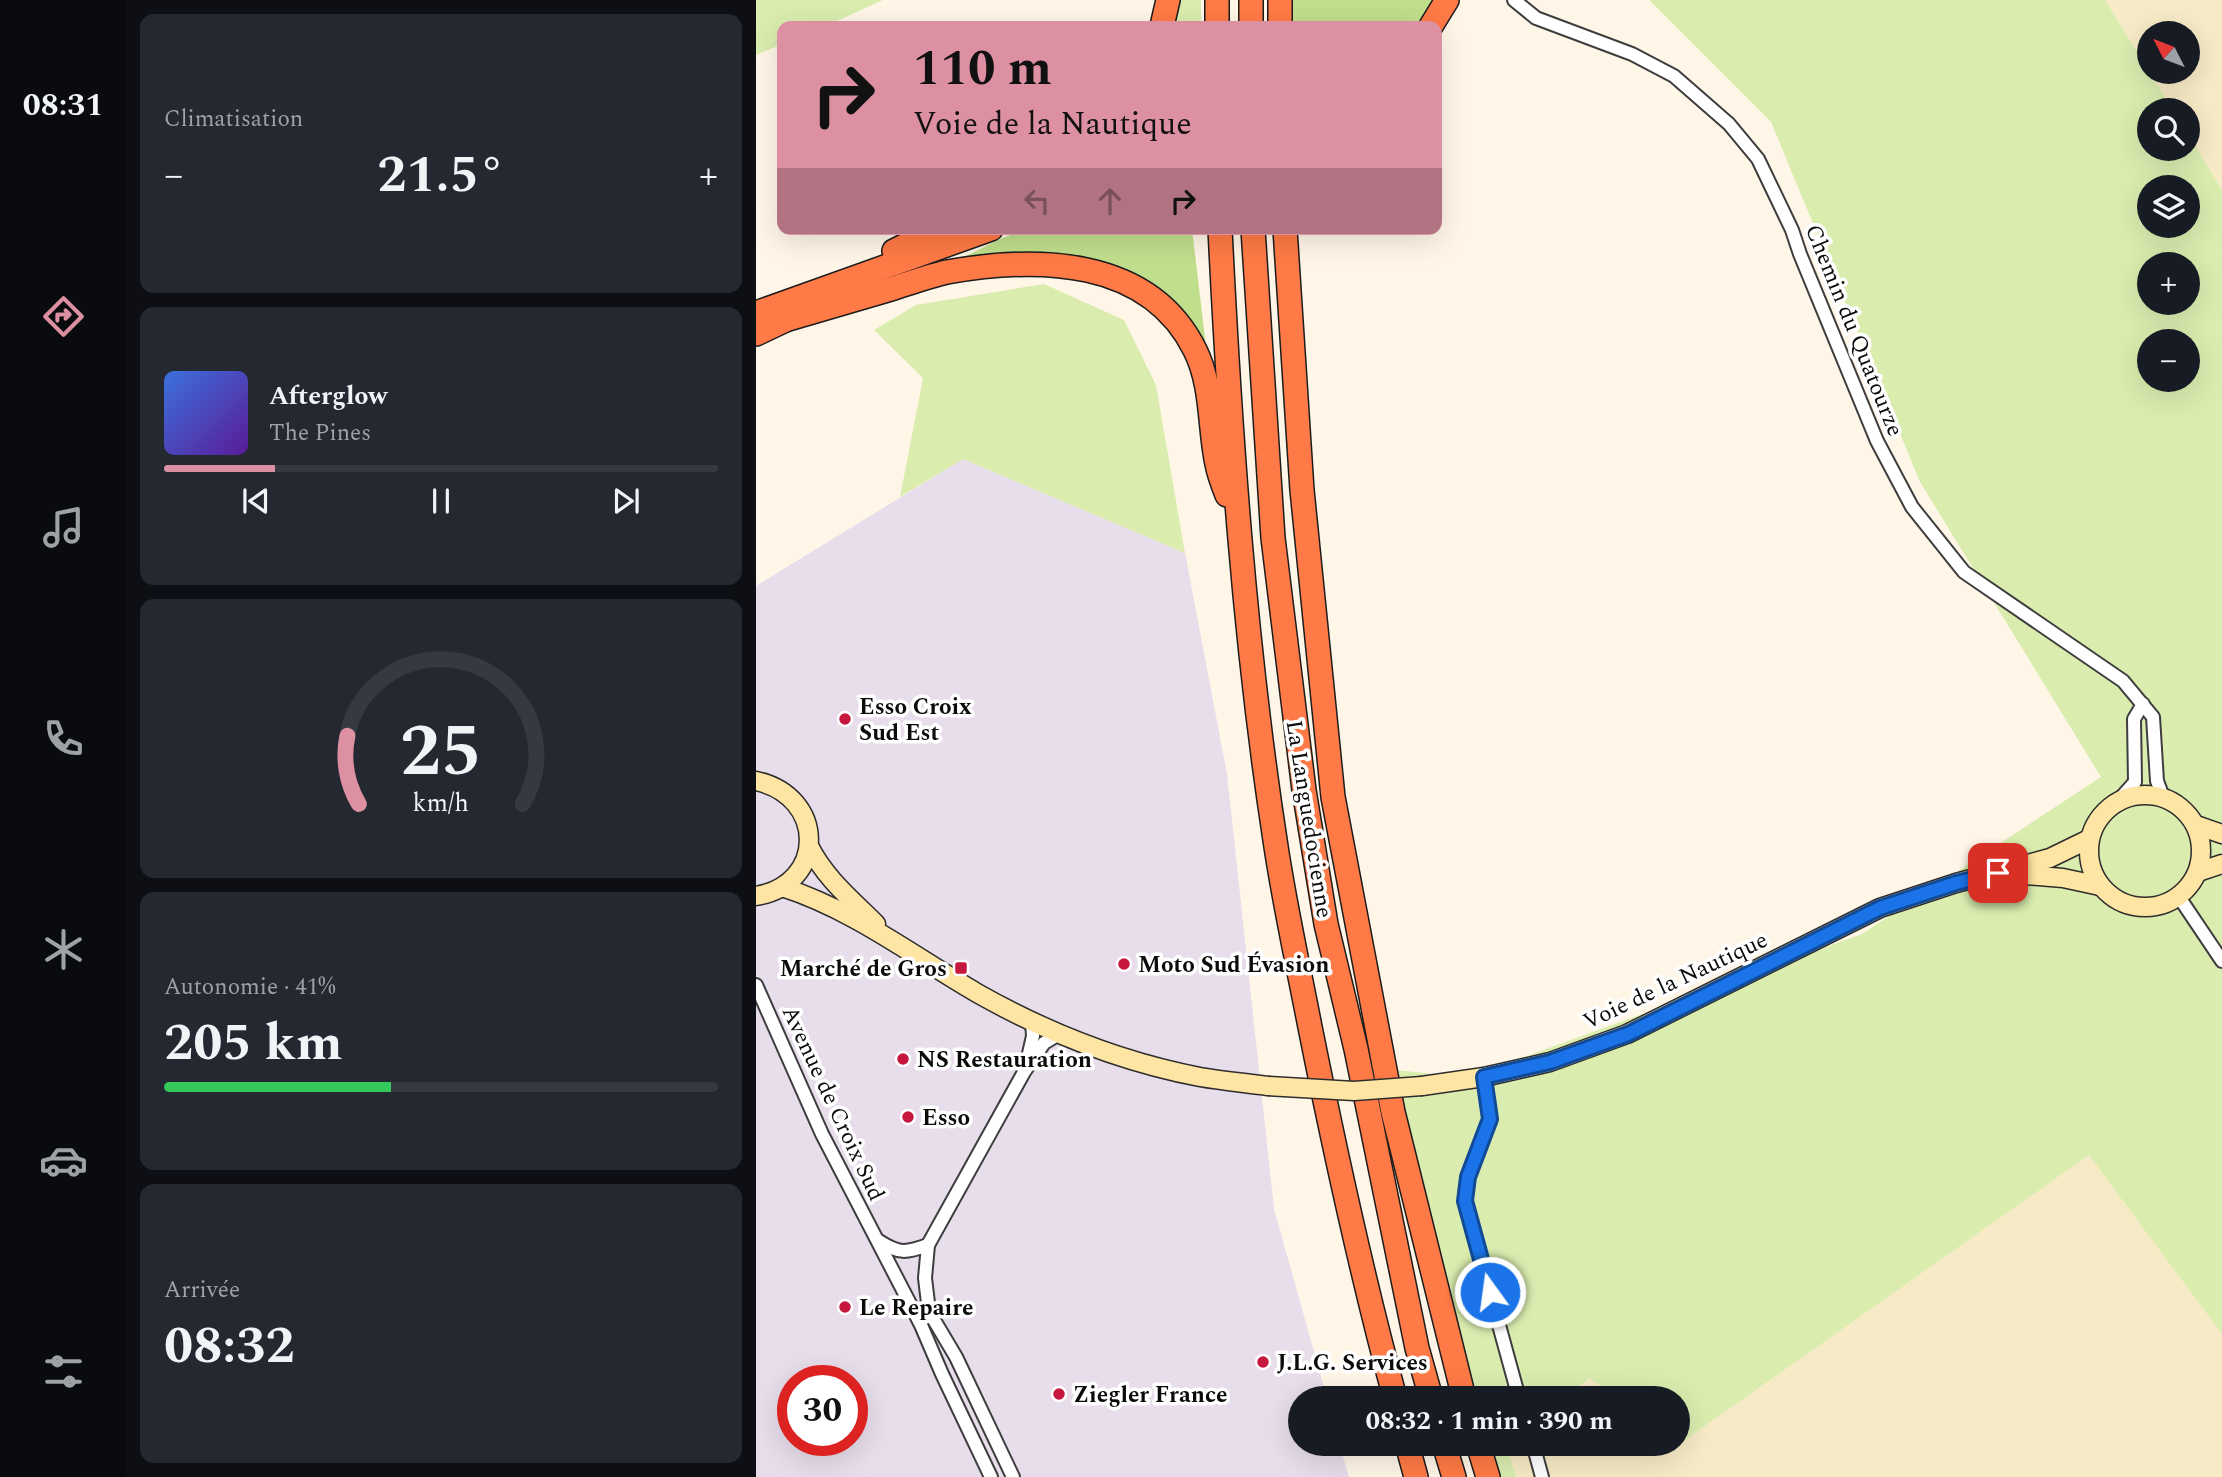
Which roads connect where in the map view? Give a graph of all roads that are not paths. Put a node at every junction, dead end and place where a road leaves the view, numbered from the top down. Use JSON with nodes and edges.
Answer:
{"nodes":[{"id":1,"x":1168,"y":0,"type":"edge"},
{"id":2,"x":1217,"y":0,"type":"edge"},
{"id":3,"x":1251,"y":0,"type":"edge"},
{"id":4,"x":1280,"y":0,"type":"edge"},
{"id":5,"x":1447,"y":0,"type":"edge"},
{"id":6,"x":1514,"y":0,"type":"edge"},
{"id":7,"x":1163,"y":21,"type":"edge"},
{"id":8,"x":1217,"y":21,"type":"edge"},
{"id":9,"x":1251,"y":21,"type":"edge"},
{"id":10,"x":1280,"y":21,"type":"edge"},
{"id":11,"x":1434,"y":21,"type":"edge"},
{"id":12,"x":961,"y":235,"type":"edge"},
{"id":13,"x":1220,"y":235,"type":"edge"},
{"id":14,"x":1253,"y":235,"type":"edge"},
{"id":15,"x":1285,"y":235,"type":"edge"},
{"id":16,"x":936,"y":240,"type":"edge"},
{"id":17,"x":772,"y":313,"type":"edge"},
{"id":18,"x":756,"y":334,"type":"edge"},
{"id":19,"x":1239,"y":529,"type":"junction"},
{"id":20,"x":2143,"y":704,"type":"junction"},
{"id":21,"x":756,"y":781,"type":"edge"},
{"id":22,"x":2163,"y":797,"type":"junction"},
{"id":23,"x":2118,"y":800,"type":"junction"},
{"id":24,"x":2196,"y":825,"type":"junction"},
{"id":25,"x":2222,"y":834,"type":"edge"},
{"id":26,"x":2089,"y":839,"type":"junction"},
{"id":27,"x":809,"y":846,"type":"junction"},
{"id":28,"x":2222,"y":864,"type":"edge"},
{"id":29,"x":1998,"y":873,"type":"junction"},
{"id":30,"x":2198,"y":873,"type":"junction"},
{"id":31,"x":2099,"y":886,"type":"junction"},
{"id":32,"x":782,"y":887,"type":"junction"},
{"id":33,"x":756,"y":896,"type":"edge"},
{"id":34,"x":2179,"y":897,"type":"junction"},
{"id":35,"x":891,"y":938,"type":"junction"},
{"id":36,"x":2222,"y":961,"type":"edge"},
{"id":37,"x":756,"y":985,"type":"edge"},
{"id":38,"x":1032,"y":1022,"type":"junction"},
{"id":39,"x":1059,"y":1034,"type":"junction"},
{"id":40,"x":1024,"y":1072,"type":"junction"},
{"id":41,"x":1484,"y":1077,"type":"junction"},
{"id":42,"x":876,"y":1238,"type":"junction"},
{"id":43,"x":928,"y":1245,"type":"junction"},
{"id":44,"x":1392,"y":1386,"type":"edge"},
{"id":45,"x":1428,"y":1386,"type":"edge"},
{"id":46,"x":1461,"y":1386,"type":"edge"},
{"id":47,"x":1517,"y":1386,"type":"edge"},
{"id":48,"x":1410,"y":1456,"type":"edge"},
{"id":49,"x":1448,"y":1456,"type":"edge"},
{"id":50,"x":1482,"y":1456,"type":"edge"},
{"id":51,"x":1536,"y":1456,"type":"edge"},
{"id":52,"x":1453,"y":1474,"type":"edge"},
{"id":53,"x":991,"y":1477,"type":"edge"},
{"id":54,"x":1013,"y":1477,"type":"edge"},
{"id":55,"x":1416,"y":1477,"type":"edge"},
{"id":56,"x":1488,"y":1477,"type":"edge"},
{"id":57,"x":1542,"y":1477,"type":"edge"}],
"edges":[{"from":1,"to":7,"type":"highway"},
{"from":2,"to":8,"type":"highway"},
{"from":3,"to":9,"type":"highway"},
{"from":4,"to":10,"type":"highway"},
{"from":5,"to":11,"type":"highway"},
{"from":6,"to":20,"type":"street","name":"Chemin du Quatourze"},
{"from":12,"to":16,"type":"highway"},
{"from":13,"to":19,"type":"highway","name":"La Languedocienne"},
{"from":14,"to":45,"type":"highway","name":"La Languedocienne"},
{"from":15,"to":46,"type":"highway"},
{"from":16,"to":17,"type":"highway"},
{"from":17,"to":18,"type":"highway"},
{"from":17,"to":19,"type":"highway"},
{"from":19,"to":44,"type":"highway","name":"La Languedocienne"},
{"from":20,"to":22,"type":"street","name":"Chemin du Quatourze"},
{"from":20,"to":23,"type":"street"},
{"from":21,"to":27,"type":"street"},
{"from":22,"to":23,"type":"street"},
{"from":22,"to":24,"type":"street"},
{"from":23,"to":26,"type":"street"},
{"from":24,"to":25,"type":"street"},
{"from":24,"to":30,"type":"street"},
{"from":26,"to":29,"type":"street","name":"Voie de la Nautique"},
{"from":26,"to":31,"type":"street"},
{"from":27,"to":32,"type":"street"},
{"from":27,"to":35,"type":"street","name":"Voie de la Nautique"},
{"from":28,"to":30,"type":"street"},
{"from":29,"to":31,"type":"street","name":"Voie de la Nautique"},
{"from":29,"to":41,"type":"street","name":"Voie de la Nautique"},
{"from":30,"to":34,"type":"street"},
{"from":31,"to":34,"type":"street"},
{"from":32,"to":33,"type":"street"},
{"from":32,"to":35,"type":"street","name":"Voie de la Nautique"},
{"from":34,"to":36,"type":"street"},
{"from":35,"to":38,"type":"street","name":"Voie de la Nautique"},
{"from":37,"to":42,"type":"street","name":"Avenue de Croix Sud"},
{"from":38,"to":39,"type":"street","name":"Voie de la Nautique"},
{"from":38,"to":40,"type":"street"},
{"from":39,"to":40,"type":"street"},
{"from":39,"to":41,"type":"street","name":"Voie de la Nautique","bridge":true},
{"from":40,"to":43,"type":"street"},
{"from":41,"to":47,"type":"street"},
{"from":42,"to":43,"type":"street"},
{"from":42,"to":53,"type":"street","name":"Avenue de Croix Sud"},
{"from":43,"to":54,"type":"street"},
{"from":48,"to":55,"type":"highway"},
{"from":49,"to":52,"type":"highway"},
{"from":50,"to":56,"type":"highway"},
{"from":51,"to":57,"type":"street"}]}
